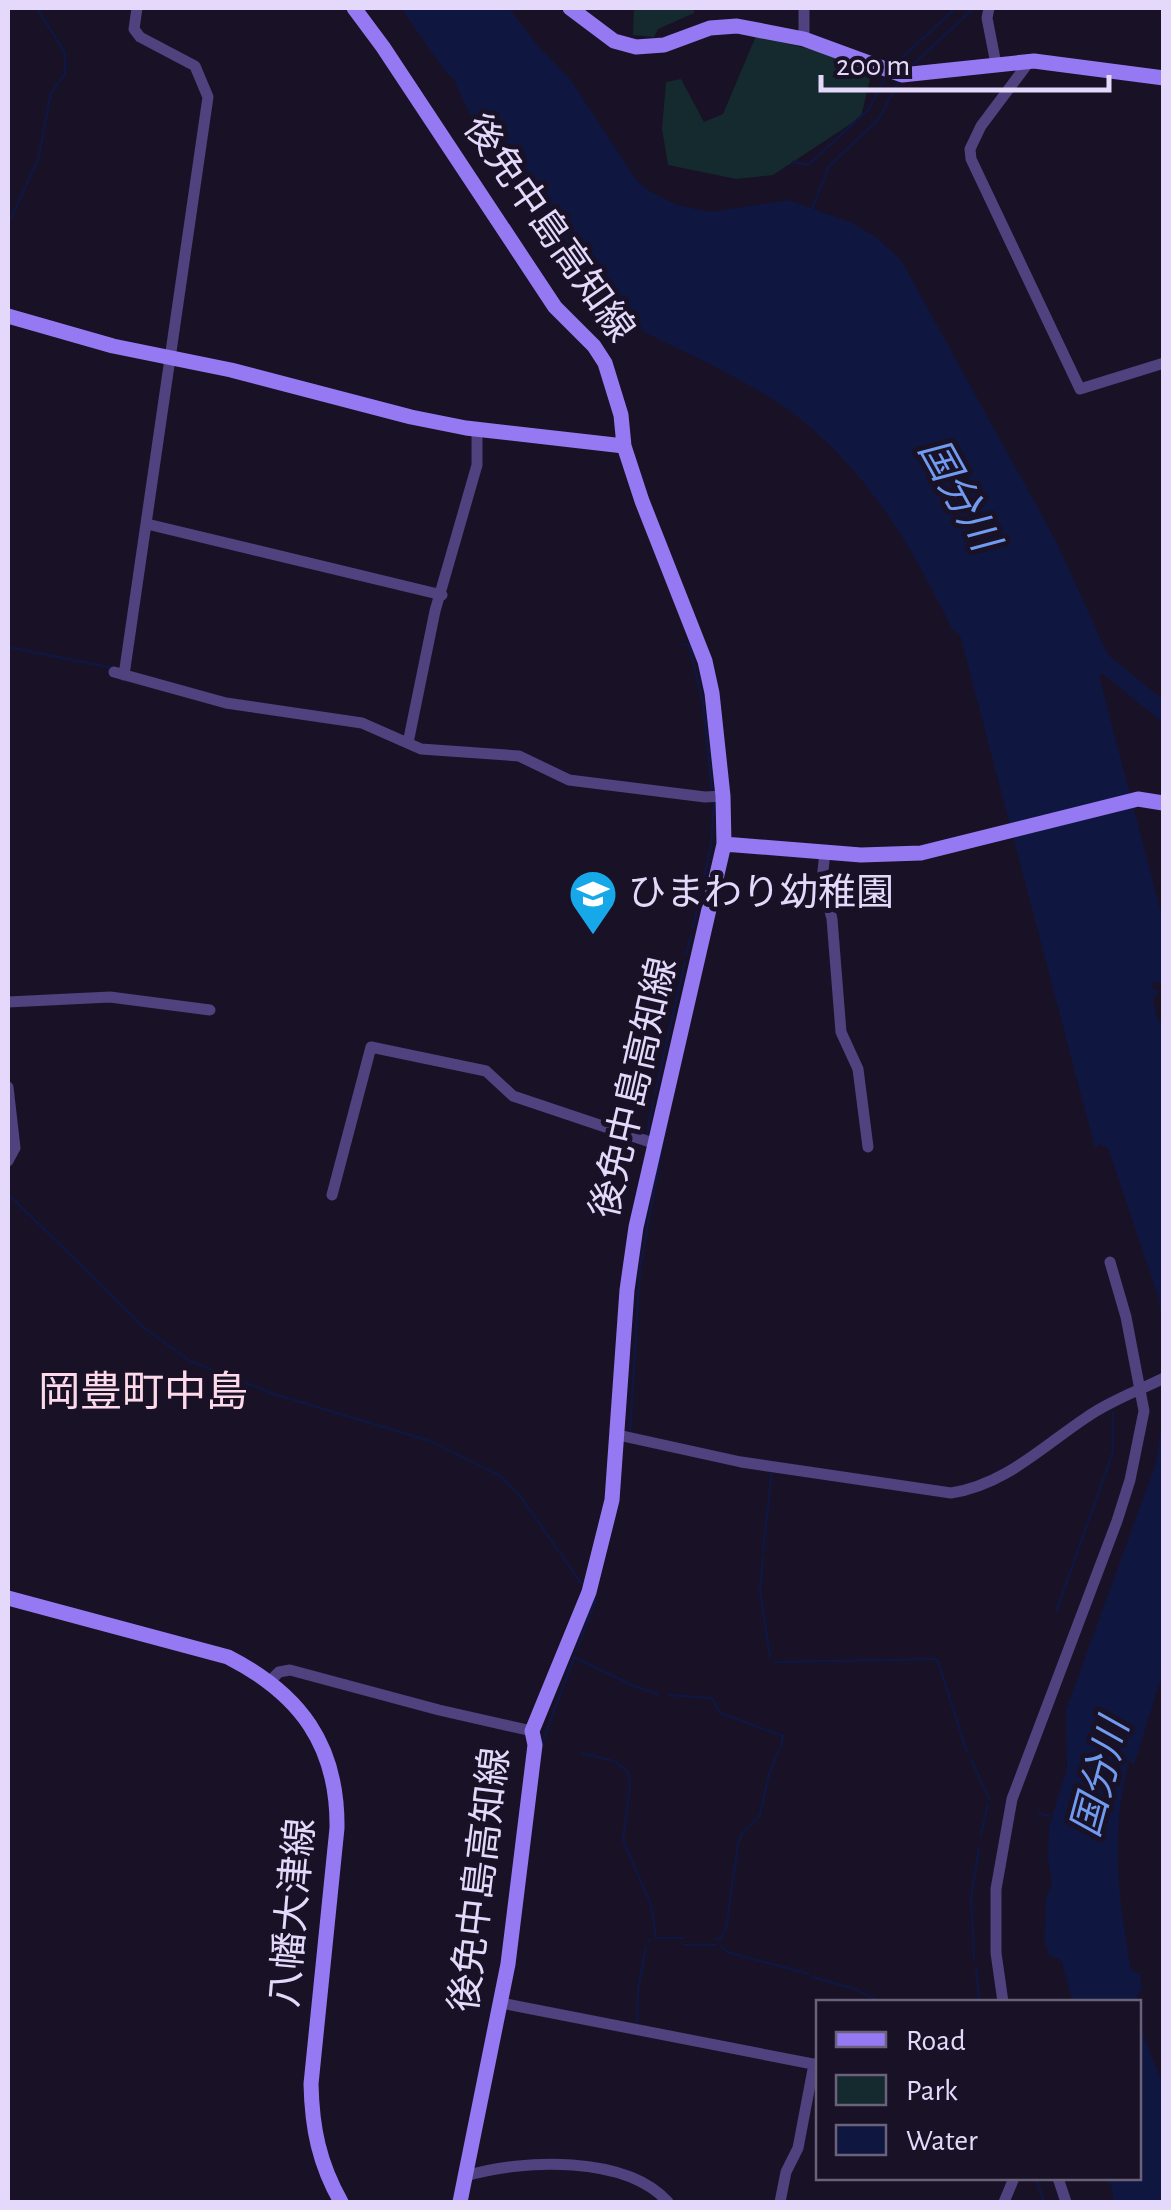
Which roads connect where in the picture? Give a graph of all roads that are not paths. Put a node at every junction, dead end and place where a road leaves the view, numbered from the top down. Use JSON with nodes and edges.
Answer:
{"nodes":[{"id":1,"x":137,"y":8,"type":"edge"},
{"id":2,"x":354,"y":8,"type":"edge"},
{"id":3,"x":570,"y":8,"type":"edge"},
{"id":4,"x":804,"y":8,"type":"edge"},
{"id":5,"x":989,"y":8,"type":"edge"},
{"id":6,"x":804,"y":39,"type":"junction"},
{"id":7,"x":1030,"y":62,"type":"junction"},
{"id":8,"x":996,"y":64,"type":"junction"},
{"id":9,"x":1164,"y":78,"type":"edge"},
{"id":10,"x":8,"y":316,"type":"edge"},
{"id":11,"x":168,"y":359,"type":"junction"},
{"id":12,"x":1164,"y":363,"type":"edge"},
{"id":13,"x":477,"y":429,"type":"junction"},
{"id":14,"x":624,"y":446,"type":"junction"},
{"id":15,"x":147,"y":524,"type":"junction"},
{"id":16,"x":442,"y":595,"type":"junction"},
{"id":17,"x":408,"y":743,"type":"junction"},
{"id":18,"x":723,"y":796,"type":"junction"},
{"id":19,"x":1156,"y":801,"type":"edge"},
{"id":20,"x":724,"y":844,"type":"junction"},
{"id":21,"x":825,"y":852,"type":"junction"},
{"id":22,"x":8,"y":1002,"type":"edge"},
{"id":23,"x":210,"y":1010,"type":"dead end"},
{"id":24,"x":8,"y":1088,"type":"edge"},
{"id":25,"x":654,"y":1142,"type":"junction"},
{"id":26,"x":868,"y":1147,"type":"dead end"},
{"id":27,"x":8,"y":1162,"type":"edge"},
{"id":28,"x":332,"y":1195,"type":"dead end"},
{"id":29,"x":1110,"y":1262,"type":"dead end"},
{"id":30,"x":1164,"y":1378,"type":"edge"},
{"id":31,"x":1142,"y":1389,"type":"junction"},
{"id":32,"x":618,"y":1435,"type":"junction"},
{"id":33,"x":8,"y":1598,"type":"edge"},
{"id":34,"x":269,"y":1682,"type":"junction"},
{"id":35,"x":532,"y":1731,"type":"junction"},
{"id":36,"x":1004,"y":2000,"type":"edge"},
{"id":37,"x":501,"y":2003,"type":"junction"},
{"id":38,"x":816,"y":2064,"type":"edge"},
{"id":39,"x":466,"y":2176,"type":"junction"},
{"id":40,"x":342,"y":2202,"type":"edge"},
{"id":41,"x":460,"y":2202,"type":"edge"},
{"id":42,"x":668,"y":2202,"type":"edge"},
{"id":43,"x":780,"y":2202,"type":"edge"}],
"edges":[{"from":1,"to":11,"type":"street"},
{"from":2,"to":14,"type":"main road","name":"後免中島高知線"},
{"from":3,"to":6,"type":"main road"},
{"from":4,"to":6,"type":"street"},
{"from":5,"to":8,"type":"street"},
{"from":6,"to":8,"type":"main road"},
{"from":7,"to":8,"type":"main road"},
{"from":7,"to":9,"type":"main road"},
{"from":7,"to":12,"type":"street"},
{"from":10,"to":11,"type":"main road"},
{"from":11,"to":13,"type":"main road"},
{"from":11,"to":15,"type":"street"},
{"from":13,"to":14,"type":"main road"},
{"from":13,"to":16,"type":"street"},
{"from":14,"to":18,"type":"main road","name":"後免中島高知線"},
{"from":15,"to":16,"type":"street"},
{"from":15,"to":17,"type":"street"},
{"from":16,"to":17,"type":"street"},
{"from":17,"to":18,"type":"street"},
{"from":18,"to":20,"type":"main road","name":"後免中島高知線"},
{"from":19,"to":21,"type":"main road"},
{"from":20,"to":21,"type":"main road"},
{"from":20,"to":25,"type":"main road","name":"後免中島高知線"},
{"from":21,"to":26,"type":"street"},
{"from":22,"to":23,"type":"street"},
{"from":24,"to":27,"type":"street"},
{"from":25,"to":28,"type":"street"},
{"from":25,"to":32,"type":"main road","name":"後免中島高知線"},
{"from":29,"to":31,"type":"street"},
{"from":30,"to":31,"type":"street"},
{"from":31,"to":32,"type":"street"},
{"from":31,"to":36,"type":"street"},
{"from":32,"to":35,"type":"main road","name":"後免中島高知線"},
{"from":33,"to":34,"type":"main road","name":"八幡大津線"},
{"from":34,"to":35,"type":"street"},
{"from":34,"to":40,"type":"main road","name":"八幡大津線"},
{"from":35,"to":37,"type":"main road","name":"後免中島高知線"},
{"from":37,"to":38,"type":"street"},
{"from":37,"to":39,"type":"main road","name":"後免中島高知線"},
{"from":38,"to":43,"type":"street"},
{"from":39,"to":41,"type":"main road","name":"後免中島高知線"},
{"from":39,"to":42,"type":"street"}]}
